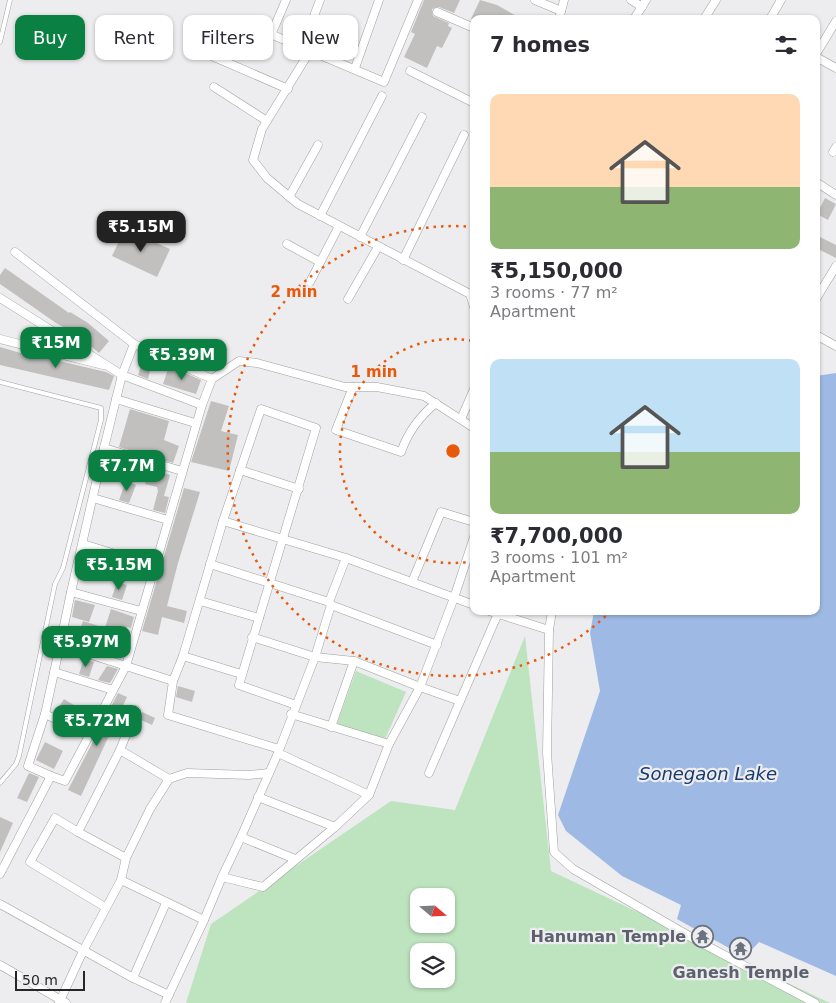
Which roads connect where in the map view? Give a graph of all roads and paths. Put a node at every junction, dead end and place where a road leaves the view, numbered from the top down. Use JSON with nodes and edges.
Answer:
{"nodes":[{"id":1,"x":10,"y":0,"type":"edge"},
{"id":2,"x":286,"y":0,"type":"edge"},
{"id":3,"x":320,"y":0,"type":"edge"},
{"id":4,"x":380,"y":0,"type":"edge"},
{"id":5,"x":418,"y":0,"type":"edge"},
{"id":6,"x":535,"y":0,"type":"edge"},
{"id":7,"x":564,"y":0,"type":"edge"},
{"id":8,"x":631,"y":0,"type":"edge"},
{"id":9,"x":716,"y":0,"type":"edge"},
{"id":10,"x":781,"y":0,"type":"edge"},
{"id":11,"x":644,"y":4,"type":"edge"},
{"id":12,"x":437,"y":12,"type":"dead end"},
{"id":13,"x":316,"y":15,"type":"edge"},
{"id":14,"x":560,"y":15,"type":"edge"},
{"id":15,"x":637,"y":15,"type":"edge"},
{"id":16,"x":707,"y":15,"type":"edge"},
{"id":17,"x":772,"y":15,"type":"edge"},
{"id":18,"x":836,"y":21,"type":"edge"},
{"id":19,"x":470,"y":26,"type":"edge"},
{"id":20,"x":273,"y":30,"type":"edge"},
{"id":21,"x":0,"y":42,"type":"edge"},
{"id":22,"x":820,"y":49,"type":"edge"},
{"id":23,"x":820,"y":58,"type":"edge"},
{"id":24,"x":221,"y":60,"type":"edge"},
{"id":25,"x":301,"y":60,"type":"edge"},
{"id":26,"x":333,"y":60,"type":"edge"},
{"id":27,"x":354,"y":68,"type":"junction"},
{"id":28,"x":836,"y":68,"type":"edge"},
{"id":29,"x":410,"y":70,"type":"dead end"},
{"id":30,"x":214,"y":87,"type":"dead end"},
{"id":31,"x":288,"y":89,"type":"junction"},
{"id":32,"x":382,"y":96,"type":"dead end"},
{"id":33,"x":470,"y":101,"type":"edge"},
{"id":34,"x":422,"y":117,"type":"dead end"},
{"id":35,"x":267,"y":121,"type":"junction"},
{"id":36,"x":464,"y":135,"type":"dead end"},
{"id":37,"x":318,"y":145,"type":"dead end"},
{"id":38,"x":820,"y":185,"type":"edge"},
{"id":39,"x":836,"y":195,"type":"edge"},
{"id":40,"x":289,"y":197,"type":"junction"},
{"id":41,"x":320,"y":216,"type":"junction"},
{"id":42,"x":339,"y":226,"type":"junction"},
{"id":43,"x":360,"y":237,"type":"junction"},
{"id":44,"x":287,"y":244,"type":"dead end"},
{"id":45,"x":378,"y":247,"type":"junction"},
{"id":46,"x":15,"y":252,"type":"dead end"},
{"id":47,"x":403,"y":260,"type":"junction"},
{"id":48,"x":320,"y":262,"type":"junction"},
{"id":49,"x":836,"y":266,"type":"edge"},
{"id":50,"x":310,"y":282,"type":"dead end"},
{"id":51,"x":820,"y":292,"type":"edge"},
{"id":52,"x":470,"y":294,"type":"edge"},
{"id":53,"x":0,"y":298,"type":"edge"},
{"id":54,"x":348,"y":299,"type":"dead end"},
{"id":55,"x":820,"y":337,"type":"edge"},
{"id":56,"x":0,"y":339,"type":"edge"},
{"id":57,"x":134,"y":344,"type":"junction"},
{"id":58,"x":836,"y":346,"type":"edge"},
{"id":59,"x":110,"y":366,"type":"junction"},
{"id":60,"x":122,"y":375,"type":"junction"},
{"id":61,"x":212,"y":379,"type":"junction"},
{"id":62,"x":0,"y":382,"type":"edge"},
{"id":63,"x":353,"y":387,"type":"junction"},
{"id":64,"x":470,"y":398,"type":"edge"},
{"id":65,"x":116,"y":399,"type":"junction"},
{"id":66,"x":436,"y":403,"type":"junction"},
{"id":67,"x":202,"y":405,"type":"junction"},
{"id":68,"x":461,"y":419,"type":"junction"},
{"id":69,"x":195,"y":423,"type":"junction"},
{"id":70,"x":470,"y":425,"type":"edge"},
{"id":71,"x":104,"y":448,"type":"junction"},
{"id":72,"x":240,"y":470,"type":"junction"},
{"id":73,"x":182,"y":471,"type":"junction"},
{"id":74,"x":299,"y":489,"type":"junction"},
{"id":75,"x":93,"y":498,"type":"junction"},
{"id":76,"x":168,"y":520,"type":"junction"},
{"id":77,"x":223,"y":520,"type":"junction"},
{"id":78,"x":470,"y":521,"type":"edge"},
{"id":79,"x":284,"y":540,"type":"junction"},
{"id":80,"x":83,"y":544,"type":"junction"},
{"id":81,"x":470,"y":549,"type":"edge"},
{"id":82,"x":346,"y":558,"type":"junction"},
{"id":83,"x":210,"y":564,"type":"junction"},
{"id":84,"x":154,"y":566,"type":"junction"},
{"id":85,"x":412,"y":582,"type":"junction"},
{"id":86,"x":269,"y":583,"type":"junction"},
{"id":87,"x":71,"y":592,"type":"junction"},
{"id":88,"x":454,"y":598,"type":"junction"},
{"id":89,"x":200,"y":601,"type":"junction"},
{"id":90,"x":330,"y":603,"type":"junction"},
{"id":91,"x":470,"y":604,"type":"edge"},
{"id":92,"x":141,"y":611,"type":"junction"},
{"id":93,"x":497,"y":615,"type":"edge"},
{"id":94,"x":504,"y":615,"type":"edge"},
{"id":95,"x":551,"y":615,"type":"edge"},
{"id":96,"x":259,"y":618,"type":"junction"},
{"id":97,"x":548,"y":630,"type":"junction"},
{"id":98,"x":252,"y":637,"type":"junction"},
{"id":99,"x":60,"y":645,"type":"junction"},
{"id":100,"x":437,"y":645,"type":"junction"},
{"id":101,"x":183,"y":656,"type":"junction"},
{"id":102,"x":315,"y":657,"type":"junction"},
{"id":103,"x":354,"y":662,"type":"junction"},
{"id":104,"x":126,"y":666,"type":"junction"},
{"id":105,"x":54,"y":672,"type":"junction"},
{"id":106,"x":242,"y":674,"type":"junction"},
{"id":107,"x":173,"y":681,"type":"junction"},
{"id":108,"x":420,"y":687,"type":"junction"},
{"id":109,"x":112,"y":690,"type":"junction"},
{"id":110,"x":460,"y":701,"type":"junction"},
{"id":111,"x":296,"y":705,"type":"junction"},
{"id":112,"x":136,"y":710,"type":"dead end"},
{"id":113,"x":45,"y":714,"type":"junction"},
{"id":114,"x":292,"y":714,"type":"junction"},
{"id":115,"x":331,"y":727,"type":"junction"},
{"id":116,"x":88,"y":735,"type":"junction"},
{"id":117,"x":389,"y":744,"type":"junction"},
{"id":118,"x":120,"y":750,"type":"junction"},
{"id":119,"x":278,"y":751,"type":"junction"},
{"id":120,"x":269,"y":772,"type":"junction"},
{"id":121,"x":429,"y":773,"type":"dead end"},
{"id":122,"x":51,"y":776,"type":"junction"},
{"id":123,"x":169,"y":779,"type":"junction"},
{"id":124,"x":0,"y":784,"type":"edge"},
{"id":125,"x":369,"y":795,"type":"junction"},
{"id":126,"x":258,"y":797,"type":"junction"},
{"id":127,"x":335,"y":826,"type":"junction"},
{"id":128,"x":78,"y":832,"type":"junction"},
{"id":129,"x":241,"y":837,"type":"junction"},
{"id":130,"x":126,"y":858,"type":"junction"},
{"id":131,"x":295,"y":859,"type":"junction"},
{"id":132,"x":0,"y":874,"type":"edge"},
{"id":133,"x":222,"y":877,"type":"junction"},
{"id":134,"x":121,"y":880,"type":"junction"},
{"id":135,"x":166,"y":903,"type":"junction"},
{"id":136,"x":0,"y":904,"type":"edge"},
{"id":137,"x":105,"y":907,"type":"junction"},
{"id":138,"x":204,"y":920,"type":"junction"},
{"id":139,"x":83,"y":951,"type":"junction"},
{"id":140,"x":0,"y":965,"type":"edge"},
{"id":141,"x":133,"y":978,"type":"junction"},
{"id":142,"x":169,"y":995,"type":"junction"},
{"id":143,"x":61,"y":1002,"type":"edge"},
{"id":144,"x":165,"y":1003,"type":"edge"},
{"id":145,"x":815,"y":1003,"type":"edge"}],
"edges":[{"from":1,"to":21,"type":"lane"},
{"from":2,"to":20,"type":"street"},
{"from":3,"to":13,"type":"street"},
{"from":4,"to":27,"type":"street"},
{"from":5,"to":27,"type":"street"},
{"from":6,"to":14,"type":"street"},
{"from":7,"to":14,"type":"street"},
{"from":8,"to":11,"type":"street"},
{"from":9,"to":16,"type":"street"},
{"from":10,"to":17,"type":"street"},
{"from":11,"to":15,"type":"street"},
{"from":12,"to":19,"type":"street"},
{"from":18,"to":22,"type":"street"},
{"from":23,"to":28,"type":"street"},
{"from":24,"to":31,"type":"street"},
{"from":25,"to":31,"type":"street"},
{"from":26,"to":27,"type":"street"},
{"from":29,"to":33,"type":"street"},
{"from":30,"to":35,"type":"street"},
{"from":31,"to":35,"type":"street"},
{"from":32,"to":41,"type":"street"},
{"from":34,"to":43,"type":"street"},
{"from":35,"to":40,"type":"street"},
{"from":36,"to":47,"type":"street"},
{"from":37,"to":40,"type":"street"},
{"from":38,"to":39,"type":"street"},
{"from":40,"to":41,"type":"street"},
{"from":41,"to":42,"type":"street"},
{"from":42,"to":43,"type":"street"},
{"from":42,"to":48,"type":"street"},
{"from":43,"to":45,"type":"street"},
{"from":44,"to":48,"type":"street"},
{"from":45,"to":47,"type":"street"},
{"from":45,"to":54,"type":"street"},
{"from":46,"to":57,"type":"street"},
{"from":47,"to":52,"type":"street"},
{"from":48,"to":50,"type":"street"},
{"from":49,"to":51,"type":"street"},
{"from":53,"to":59,"type":"street"},
{"from":55,"to":58,"type":"street"},
{"from":56,"to":59,"type":"street"},
{"from":57,"to":60,"type":"street"},
{"from":57,"to":61,"type":"street"},
{"from":59,"to":60,"type":"street"},
{"from":60,"to":65,"type":"street"},
{"from":60,"to":67,"type":"street"},
{"from":61,"to":63,"type":"street"},
{"from":61,"to":67,"type":"street"},
{"from":62,"to":124,"type":"lane"},
{"from":63,"to":66,"type":"street"},
{"from":63,"to":66,"type":"street"},
{"from":64,"to":68,"type":"street"},
{"from":65,"to":69,"type":"street"},
{"from":65,"to":71,"type":"street"},
{"from":66,"to":68,"type":"street"},
{"from":67,"to":69,"type":"street"},
{"from":68,"to":70,"type":"street"},
{"from":69,"to":73,"type":"street"},
{"from":71,"to":73,"type":"street"},
{"from":71,"to":75,"type":"street"},
{"from":72,"to":74,"type":"street"},
{"from":72,"to":74,"type":"street"},
{"from":72,"to":77,"type":"street"},
{"from":73,"to":76,"type":"street"},
{"from":74,"to":79,"type":"street"},
{"from":75,"to":76,"type":"street"},
{"from":75,"to":80,"type":"street"},
{"from":76,"to":84,"type":"street"},
{"from":77,"to":79,"type":"street"},
{"from":77,"to":83,"type":"street"},
{"from":78,"to":85,"type":"street"},
{"from":79,"to":82,"type":"street"},
{"from":79,"to":86,"type":"street"},
{"from":80,"to":84,"type":"street"},
{"from":80,"to":87,"type":"street"},
{"from":81,"to":88,"type":"street"},
{"from":82,"to":85,"type":"street"},
{"from":82,"to":90,"type":"street"},
{"from":83,"to":86,"type":"street"},
{"from":83,"to":89,"type":"street"},
{"from":84,"to":92,"type":"street"},
{"from":85,"to":88,"type":"street"},
{"from":86,"to":90,"type":"street"},
{"from":86,"to":96,"type":"street"},
{"from":87,"to":92,"type":"street"},
{"from":87,"to":99,"type":"street"},
{"from":88,"to":91,"type":"street"},
{"from":88,"to":100,"type":"street"},
{"from":89,"to":96,"type":"street"},
{"from":89,"to":101,"type":"street"},
{"from":90,"to":100,"type":"street"},
{"from":90,"to":102,"type":"street"},
{"from":92,"to":104,"type":"street"},
{"from":93,"to":110,"type":"street"},
{"from":94,"to":97,"type":"street"},
{"from":95,"to":97,"type":"street"},
{"from":96,"to":98,"type":"street"},
{"from":97,"to":145,"type":"street"},
{"from":98,"to":102,"type":"street"},
{"from":98,"to":106,"type":"street"},
{"from":99,"to":104,"type":"street"},
{"from":99,"to":105,"type":"street"},
{"from":100,"to":108,"type":"street"},
{"from":101,"to":106,"type":"street"},
{"from":101,"to":107,"type":"street"},
{"from":102,"to":103,"type":"street"},
{"from":102,"to":111,"type":"street"},
{"from":103,"to":108,"type":"street"},
{"from":103,"to":115,"type":"street"},
{"from":104,"to":107,"type":"street"},
{"from":104,"to":109,"type":"street"},
{"from":105,"to":109,"type":"street"},
{"from":105,"to":113,"type":"street"},
{"from":106,"to":111,"type":"street"},
{"from":107,"to":119,"type":"street"},
{"from":108,"to":110,"type":"street"},
{"from":108,"to":117,"type":"street"},
{"from":109,"to":116,"type":"street"},
{"from":110,"to":121,"type":"street"},
{"from":111,"to":114,"type":"street"},
{"from":112,"to":118,"type":"street"},
{"from":113,"to":116,"type":"street"},
{"from":113,"to":122,"type":"street"},
{"from":114,"to":115,"type":"street"},
{"from":114,"to":119,"type":"street"},
{"from":115,"to":117,"type":"street"},
{"from":116,"to":122,"type":"street"},
{"from":117,"to":125,"type":"street"},
{"from":118,"to":123,"type":"street"},
{"from":118,"to":128,"type":"street"},
{"from":119,"to":120,"type":"street"},
{"from":119,"to":125,"type":"street"},
{"from":120,"to":123,"type":"street"},
{"from":120,"to":126,"type":"street"},
{"from":122,"to":132,"type":"street"},
{"from":123,"to":130,"type":"street"},
{"from":125,"to":127,"type":"street"},
{"from":126,"to":127,"type":"street"},
{"from":126,"to":129,"type":"street"},
{"from":127,"to":131,"type":"street"},
{"from":128,"to":130,"type":"street"},
{"from":128,"to":137,"type":"street"},
{"from":129,"to":131,"type":"street"},
{"from":129,"to":133,"type":"street"},
{"from":130,"to":134,"type":"street"},
{"from":131,"to":133,"type":"street"},
{"from":133,"to":138,"type":"street"},
{"from":134,"to":135,"type":"street"},
{"from":134,"to":137,"type":"street"},
{"from":135,"to":138,"type":"street"},
{"from":135,"to":141,"type":"street"},
{"from":136,"to":139,"type":"street"},
{"from":137,"to":139,"type":"street"},
{"from":138,"to":142,"type":"street"},
{"from":139,"to":141,"type":"street"},
{"from":139,"to":143,"type":"street"},
{"from":140,"to":143,"type":"street"},
{"from":141,"to":142,"type":"street"},
{"from":142,"to":144,"type":"street"}]}
